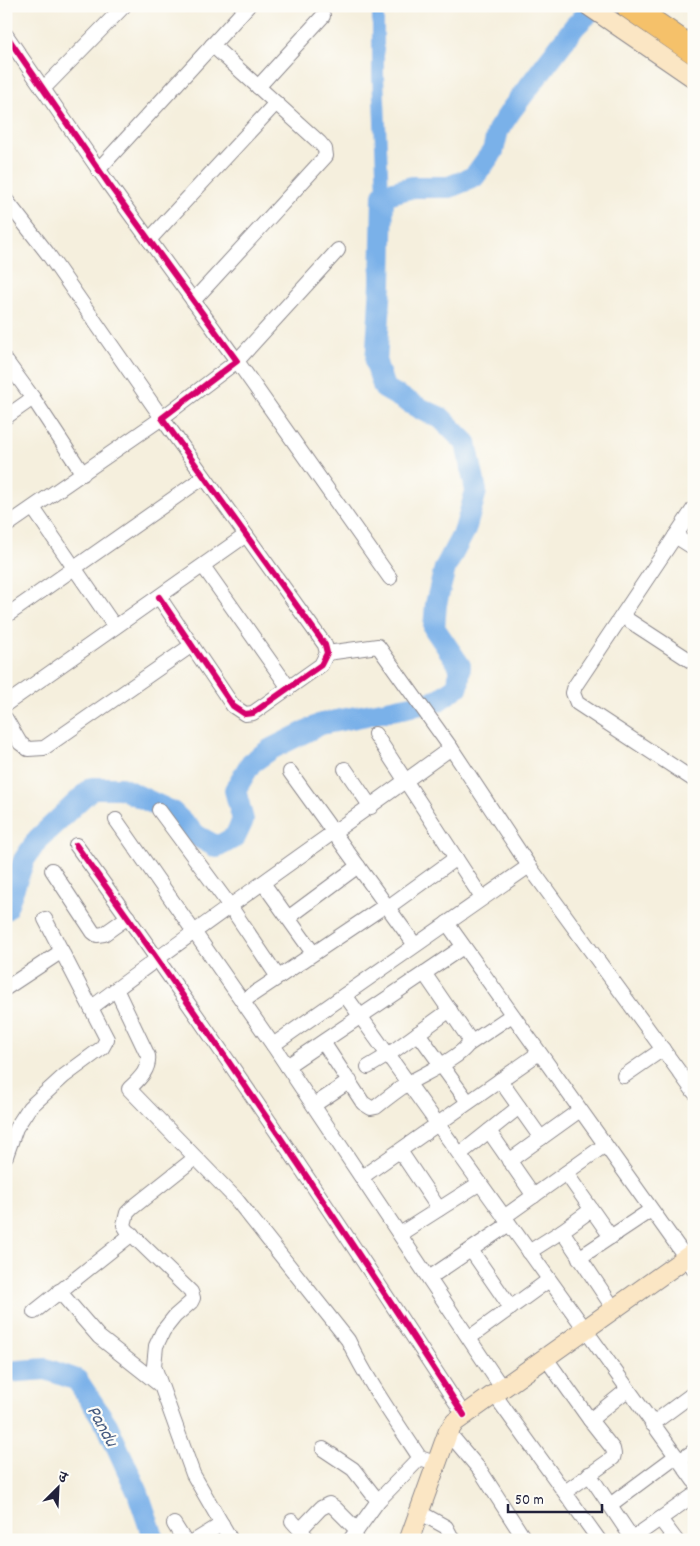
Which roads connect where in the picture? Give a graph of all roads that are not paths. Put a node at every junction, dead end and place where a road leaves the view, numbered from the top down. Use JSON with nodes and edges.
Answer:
{"nodes":[{"id":1,"x":124,"y":6,"type":"edge"},
{"id":2,"x":248,"y":6,"type":"edge"},
{"id":3,"x":589,"y":6,"type":"edge"},
{"id":4,"x":655,"y":6,"type":"edge"},
{"id":5,"x":620,"y":14,"type":"edge"},
{"id":6,"x":323,"y":16,"type":"dead end"},
{"id":7,"x":694,"y":33,"type":"edge"},
{"id":8,"x":6,"y":35,"type":"edge"},
{"id":9,"x":212,"y":45,"type":"junction"},
{"id":10,"x":694,"y":51,"type":"edge"},
{"id":11,"x":694,"y":78,"type":"edge"},
{"id":12,"x":258,"y":87,"type":"junction"},
{"id":13,"x":43,"y":89,"type":"junction"},
{"id":14,"x":276,"y":103,"type":"junction"},
{"id":15,"x":98,"y":170,"type":"junction"},
{"id":16,"x":6,"y":200,"type":"edge"},
{"id":17,"x":149,"y":240,"type":"junction"},
{"id":18,"x":338,"y":250,"type":"dead end"},
{"id":19,"x":193,"y":301,"type":"junction"},
{"id":20,"x":6,"y":361,"type":"edge"},
{"id":21,"x":237,"y":361,"type":"junction"},
{"id":22,"x":33,"y":398,"type":"junction"},
{"id":23,"x":6,"y":417,"type":"edge"},
{"id":24,"x":162,"y":418,"type":"junction"},
{"id":25,"x":83,"y":474,"type":"junction"},
{"id":26,"x":204,"y":477,"type":"junction"},
{"id":27,"x":33,"y":508,"type":"junction"},
{"id":28,"x":694,"y":508,"type":"edge"},
{"id":29,"x":6,"y":526,"type":"edge"},
{"id":30,"x":246,"y":536,"type":"junction"},
{"id":31,"x":675,"y":536,"type":"junction"},
{"id":32,"x":694,"y":548,"type":"edge"},
{"id":33,"x":203,"y":566,"type":"junction"},
{"id":34,"x":74,"y":568,"type":"junction"},
{"id":35,"x":390,"y":578,"type":"dead end"},
{"id":36,"x":159,"y":597,"type":"junction"},
{"id":37,"x":6,"y":616,"type":"edge"},
{"id":38,"x":622,"y":616,"type":"junction"},
{"id":39,"x":115,"y":627,"type":"junction"},
{"id":40,"x":192,"y":645,"type":"junction"},
{"id":41,"x":327,"y":653,"type":"junction"},
{"id":42,"x":694,"y":663,"type":"edge"},
{"id":43,"x":289,"y":688,"type":"junction"},
{"id":44,"x":6,"y":704,"type":"edge"},
{"id":45,"x":6,"y":719,"type":"edge"},
{"id":46,"x":375,"y":734,"type":"dead end"},
{"id":47,"x":451,"y":748,"type":"junction"},
{"id":48,"x":346,"y":769,"type":"dead end"},
{"id":49,"x":290,"y":772,"type":"dead end"},
{"id":50,"x":694,"y":780,"type":"edge"},
{"id":51,"x":406,"y":781,"type":"junction"},
{"id":52,"x":371,"y":807,"type":"junction"},
{"id":53,"x":159,"y":810,"type":"dead end"},
{"id":54,"x":116,"y":820,"type":"dead end"},
{"id":55,"x":335,"y":833,"type":"junction"},
{"id":56,"x":76,"y":846,"type":"dead end"},
{"id":57,"x":456,"y":858,"type":"junction"},
{"id":58,"x":358,"y":866,"type":"junction"},
{"id":59,"x":529,"y":866,"type":"junction"},
{"id":60,"x":52,"y":870,"type":"dead end"},
{"id":61,"x":263,"y":883,"type":"junction"},
{"id":62,"x":482,"y":898,"type":"junction"},
{"id":63,"x":386,"y":905,"type":"junction"},
{"id":64,"x":230,"y":906,"type":"junction"},
{"id":65,"x":128,"y":917,"type":"junction"},
{"id":66,"x":288,"y":918,"type":"junction"},
{"id":67,"x":45,"y":919,"type":"dead end"},
{"id":68,"x":447,"y":923,"type":"junction"},
{"id":69,"x":195,"y":931,"type":"junction"},
{"id":70,"x":415,"y":945,"type":"junction"},
{"id":71,"x":463,"y":947,"type":"junction"},
{"id":72,"x":62,"y":952,"type":"junction"},
{"id":73,"x":313,"y":953,"type":"junction"},
{"id":74,"x":158,"y":958,"type":"junction"},
{"id":75,"x":424,"y":974,"type":"junction"},
{"id":76,"x":278,"y":977,"type":"junction"},
{"id":77,"x":6,"y":988,"type":"edge"},
{"id":78,"x":116,"y":989,"type":"junction"},
{"id":79,"x":345,"y":995,"type":"junction"},
{"id":80,"x":243,"y":1000,"type":"junction"},
{"id":81,"x":91,"y":1008,"type":"junction"},
{"id":82,"x":450,"y":1010,"type":"junction"},
{"id":83,"x":512,"y":1015,"type":"junction"},
{"id":84,"x":360,"y":1017,"type":"junction"},
{"id":85,"x":418,"y":1033,"type":"junction"},
{"id":86,"x":324,"y":1042,"type":"junction"},
{"id":87,"x":469,"y":1044,"type":"junction"},
{"id":88,"x":273,"y":1045,"type":"junction"},
{"id":89,"x":663,"y":1049,"type":"junction"},
{"id":90,"x":539,"y":1053,"type":"junction"},
{"id":91,"x":388,"y":1055,"type":"junction"},
{"id":92,"x":441,"y":1065,"type":"junction"},
{"id":93,"x":287,"y":1066,"type":"junction"},
{"id":94,"x":368,"y":1067,"type":"dead end"},
{"id":95,"x":624,"y":1076,"type":"dead end"},
{"id":96,"x":500,"y":1080,"type":"junction"},
{"id":97,"x":350,"y":1081,"type":"junction"},
{"id":98,"x":408,"y":1083,"type":"junction"},
{"id":99,"x":694,"y":1092,"type":"edge"},
{"id":100,"x":468,"y":1102,"type":"junction"},
{"id":101,"x":314,"y":1105,"type":"junction"},
{"id":102,"x":519,"y":1107,"type":"junction"},
{"id":103,"x":580,"y":1110,"type":"junction"},
{"id":104,"x":438,"y":1124,"type":"junction"},
{"id":105,"x":489,"y":1131,"type":"junction"},
{"id":106,"x":541,"y":1138,"type":"junction"},
{"id":107,"x":605,"y":1145,"type":"junction"},
{"id":108,"x":400,"y":1151,"type":"junction"},
{"id":109,"x":460,"y":1154,"type":"junction"},
{"id":110,"x":6,"y":1156,"type":"edge"},
{"id":111,"x":195,"y":1158,"type":"junction"},
{"id":112,"x":509,"y":1161,"type":"junction"},
{"id":113,"x":566,"y":1173,"type":"junction"},
{"id":114,"x":362,"y":1177,"type":"junction"},
{"id":115,"x":480,"y":1183,"type":"junction"},
{"id":116,"x":534,"y":1196,"type":"junction"},
{"id":117,"x":439,"y":1209,"type":"junction"},
{"id":118,"x":591,"y":1210,"type":"junction"},
{"id":119,"x":652,"y":1210,"type":"junction"},
{"id":120,"x":507,"y":1221,"type":"junction"},
{"id":121,"x":562,"y":1230,"type":"junction"},
{"id":122,"x":132,"y":1234,"type":"junction"},
{"id":123,"x":400,"y":1234,"type":"junction"},
{"id":124,"x":611,"y":1238,"type":"junction"},
{"id":125,"x":471,"y":1250,"type":"junction"},
{"id":126,"x":529,"y":1252,"type":"junction"},
{"id":127,"x":579,"y":1258,"type":"junction"},
{"id":128,"x":691,"y":1260,"type":"edge"},
{"id":129,"x":429,"y":1278,"type":"junction"},
{"id":130,"x":549,"y":1280,"type":"junction"},
{"id":131,"x":60,"y":1291,"type":"junction"},
{"id":132,"x":511,"y":1308,"type":"junction"},
{"id":133,"x":614,"y":1308,"type":"junction"},
{"id":134,"x":34,"y":1312,"type":"dead end"},
{"id":135,"x":584,"y":1330,"type":"junction"},
{"id":136,"x":469,"y":1338,"type":"junction"},
{"id":137,"x":545,"y":1357,"type":"junction"},
{"id":138,"x":161,"y":1386,"type":"junction"},
{"id":139,"x":627,"y":1390,"type":"junction"},
{"id":140,"x":498,"y":1391,"type":"junction"},
{"id":141,"x":694,"y":1393,"type":"edge"},
{"id":142,"x":464,"y":1415,"type":"junction"},
{"id":143,"x":590,"y":1420,"type":"junction"},
{"id":144,"x":652,"y":1424,"type":"junction"},
{"id":145,"x":448,"y":1432,"type":"junction"},
{"id":146,"x":323,"y":1449,"type":"dead end"},
{"id":147,"x":694,"y":1452,"type":"edge"},
{"id":148,"x":678,"y":1459,"type":"junction"},
{"id":149,"x":428,"y":1461,"type":"junction"},
{"id":150,"x":589,"y":1474,"type":"junction"},
{"id":151,"x":694,"y":1481,"type":"edge"},
{"id":152,"x":564,"y":1492,"type":"junction"},
{"id":153,"x":694,"y":1495,"type":"edge"},
{"id":154,"x":378,"y":1501,"type":"junction"},
{"id":155,"x":610,"y":1505,"type":"junction"},
{"id":156,"x":419,"y":1512,"type":"junction"},
{"id":157,"x":660,"y":1519,"type":"junction"},
{"id":158,"x":174,"y":1524,"type":"dead end"},
{"id":159,"x":222,"y":1524,"type":"junction"},
{"id":160,"x":301,"y":1533,"type":"edge"},
{"id":161,"x":353,"y":1535,"type":"edge"},
{"id":162,"x":631,"y":1539,"type":"edge"},
{"id":163,"x":184,"y":1540,"type":"edge"},
{"id":164,"x":196,"y":1540,"type":"edge"},
{"id":165,"x":231,"y":1540,"type":"edge"},
{"id":166,"x":409,"y":1540,"type":"edge"},
{"id":167,"x":453,"y":1540,"type":"edge"},
{"id":168,"x":525,"y":1540,"type":"edge"},
{"id":169,"x":599,"y":1540,"type":"edge"},
{"id":170,"x":676,"y":1540,"type":"edge"}],
"edges":[{"from":1,"to":13,"type":"street"},
{"from":2,"to":9,"type":"street"},
{"from":3,"to":5,"type":"street"},
{"from":4,"to":7,"type":"highway"},
{"from":5,"to":10,"type":"highway"},
{"from":5,"to":11,"type":"street"},
{"from":6,"to":12,"type":"street"},
{"from":8,"to":13,"type":"street"},
{"from":9,"to":12,"type":"street"},
{"from":9,"to":15,"type":"street"},
{"from":12,"to":14,"type":"street"},
{"from":13,"to":15,"type":"street"},
{"from":14,"to":17,"type":"street"},
{"from":14,"to":19,"type":"street"},
{"from":15,"to":17,"type":"street"},
{"from":16,"to":24,"type":"street"},
{"from":17,"to":19,"type":"street"},
{"from":18,"to":21,"type":"street"},
{"from":19,"to":21,"type":"street"},
{"from":20,"to":22,"type":"street"},
{"from":21,"to":24,"type":"street"},
{"from":21,"to":35,"type":"street"},
{"from":22,"to":23,"type":"street"},
{"from":22,"to":25,"type":"street"},
{"from":24,"to":25,"type":"street"},
{"from":24,"to":26,"type":"street"},
{"from":25,"to":27,"type":"street"},
{"from":26,"to":30,"type":"street"},
{"from":26,"to":34,"type":"street"},
{"from":27,"to":29,"type":"street"},
{"from":27,"to":34,"type":"street"},
{"from":28,"to":31,"type":"street"},
{"from":30,"to":33,"type":"street"},
{"from":30,"to":41,"type":"street"},
{"from":31,"to":32,"type":"street"},
{"from":31,"to":38,"type":"street"},
{"from":33,"to":36,"type":"street"},
{"from":33,"to":43,"type":"street"},
{"from":34,"to":37,"type":"street"},
{"from":34,"to":39,"type":"street"},
{"from":36,"to":39,"type":"street"},
{"from":36,"to":40,"type":"street"},
{"from":38,"to":42,"type":"street"},
{"from":38,"to":50,"type":"street"},
{"from":39,"to":44,"type":"street"},
{"from":40,"to":43,"type":"street"},
{"from":40,"to":45,"type":"street"},
{"from":41,"to":43,"type":"street"},
{"from":41,"to":47,"type":"street"},
{"from":46,"to":51,"type":"street"},
{"from":47,"to":51,"type":"street"},
{"from":47,"to":59,"type":"street"},
{"from":48,"to":52,"type":"street"},
{"from":49,"to":55,"type":"street"},
{"from":51,"to":52,"type":"street"},
{"from":51,"to":57,"type":"street"},
{"from":52,"to":55,"type":"street"},
{"from":53,"to":64,"type":"street"},
{"from":54,"to":69,"type":"street"},
{"from":55,"to":58,"type":"street"},
{"from":55,"to":61,"type":"street"},
{"from":56,"to":65,"type":"street"},
{"from":57,"to":62,"type":"street"},
{"from":57,"to":63,"type":"street"},
{"from":58,"to":63,"type":"street"},
{"from":58,"to":66,"type":"street"},
{"from":59,"to":62,"type":"street"},
{"from":59,"to":89,"type":"street"},
{"from":60,"to":65,"type":"street"},
{"from":61,"to":64,"type":"street"},
{"from":61,"to":66,"type":"street"},
{"from":62,"to":68,"type":"street"},
{"from":63,"to":70,"type":"street"},
{"from":63,"to":73,"type":"street"},
{"from":64,"to":69,"type":"street"},
{"from":64,"to":76,"type":"street"},
{"from":65,"to":74,"type":"street"},
{"from":66,"to":73,"type":"street"},
{"from":67,"to":72,"type":"street"},
{"from":68,"to":70,"type":"street"},
{"from":68,"to":71,"type":"street"},
{"from":69,"to":74,"type":"street"},
{"from":69,"to":80,"type":"street"},
{"from":70,"to":79,"type":"street"},
{"from":71,"to":75,"type":"street"},
{"from":71,"to":83,"type":"street"},
{"from":72,"to":77,"type":"street"},
{"from":72,"to":81,"type":"street"},
{"from":73,"to":76,"type":"street"},
{"from":74,"to":78,"type":"street"},
{"from":74,"to":142,"type":"street"},
{"from":75,"to":82,"type":"street"},
{"from":75,"to":84,"type":"street"},
{"from":76,"to":80,"type":"street"},
{"from":78,"to":81,"type":"street"},
{"from":78,"to":111,"type":"street"},
{"from":79,"to":84,"type":"street"},
{"from":79,"to":88,"type":"street"},
{"from":80,"to":88,"type":"street"},
{"from":81,"to":110,"type":"street"},
{"from":82,"to":85,"type":"street"},
{"from":82,"to":87,"type":"street"},
{"from":83,"to":87,"type":"street"},
{"from":83,"to":90,"type":"street"},
{"from":84,"to":86,"type":"street"},
{"from":84,"to":91,"type":"street"},
{"from":85,"to":91,"type":"street"},
{"from":85,"to":92,"type":"street"},
{"from":86,"to":93,"type":"street"},
{"from":86,"to":97,"type":"street"},
{"from":87,"to":92,"type":"street"},
{"from":88,"to":93,"type":"street"},
{"from":89,"to":95,"type":"street"},
{"from":89,"to":99,"type":"street"},
{"from":90,"to":96,"type":"street"},
{"from":90,"to":103,"type":"street"},
{"from":91,"to":94,"type":"street"},
{"from":91,"to":98,"type":"street"},
{"from":92,"to":98,"type":"street"},
{"from":92,"to":100,"type":"street"},
{"from":93,"to":101,"type":"street"},
{"from":96,"to":100,"type":"street"},
{"from":96,"to":102,"type":"street"},
{"from":97,"to":98,"type":"street"},
{"from":97,"to":101,"type":"street"},
{"from":98,"to":104,"type":"street"},
{"from":100,"to":104,"type":"street"},
{"from":101,"to":114,"type":"street"},
{"from":102,"to":105,"type":"street"},
{"from":102,"to":106,"type":"street"},
{"from":103,"to":106,"type":"street"},
{"from":103,"to":107,"type":"street"},
{"from":104,"to":108,"type":"street"},
{"from":104,"to":109,"type":"street"},
{"from":105,"to":109,"type":"street"},
{"from":105,"to":112,"type":"street"},
{"from":106,"to":112,"type":"street"},
{"from":107,"to":113,"type":"street"},
{"from":107,"to":119,"type":"street"},
{"from":108,"to":114,"type":"street"},
{"from":108,"to":117,"type":"street"},
{"from":109,"to":115,"type":"street"},
{"from":111,"to":122,"type":"street"},
{"from":111,"to":149,"type":"street"},
{"from":112,"to":116,"type":"street"},
{"from":113,"to":116,"type":"street"},
{"from":113,"to":118,"type":"street"},
{"from":114,"to":123,"type":"street"},
{"from":115,"to":117,"type":"street"},
{"from":115,"to":120,"type":"street"},
{"from":116,"to":120,"type":"street"},
{"from":117,"to":123,"type":"street"},
{"from":118,"to":121,"type":"street"},
{"from":118,"to":124,"type":"street"},
{"from":119,"to":124,"type":"street"},
{"from":119,"to":128,"type":"street"},
{"from":120,"to":125,"type":"street"},
{"from":120,"to":126,"type":"street"},
{"from":121,"to":126,"type":"street"},
{"from":121,"to":127,"type":"street"},
{"from":122,"to":131,"type":"street"},
{"from":122,"to":138,"type":"street"},
{"from":123,"to":129,"type":"street"},
{"from":124,"to":127,"type":"street"},
{"from":125,"to":129,"type":"street"},
{"from":125,"to":132,"type":"street"},
{"from":126,"to":130,"type":"street"},
{"from":127,"to":133,"type":"street"},
{"from":128,"to":133,"type":"street"},
{"from":129,"to":136,"type":"street"},
{"from":130,"to":132,"type":"street"},
{"from":130,"to":135,"type":"street"},
{"from":131,"to":134,"type":"street"},
{"from":131,"to":138,"type":"street"},
{"from":132,"to":136,"type":"street"},
{"from":133,"to":135,"type":"street"},
{"from":135,"to":137,"type":"street"},
{"from":135,"to":139,"type":"street"},
{"from":136,"to":140,"type":"street"},
{"from":137,"to":140,"type":"street"},
{"from":137,"to":143,"type":"street"},
{"from":138,"to":159,"type":"street"},
{"from":139,"to":143,"type":"street"},
{"from":139,"to":144,"type":"street"},
{"from":140,"to":142,"type":"street"},
{"from":140,"to":152,"type":"street"},
{"from":141,"to":144,"type":"street"},
{"from":142,"to":145,"type":"street"},
{"from":143,"to":150,"type":"street"},
{"from":144,"to":148,"type":"street"},
{"from":145,"to":149,"type":"street"},
{"from":145,"to":168,"type":"street"},
{"from":146,"to":154,"type":"street"},
{"from":147,"to":148,"type":"street"},
{"from":148,"to":151,"type":"street"},
{"from":148,"to":155,"type":"street"},
{"from":149,"to":154,"type":"street"},
{"from":149,"to":156,"type":"street"},
{"from":150,"to":152,"type":"street"},
{"from":150,"to":155,"type":"street"},
{"from":152,"to":169,"type":"street"},
{"from":153,"to":157,"type":"street"},
{"from":154,"to":161,"type":"street"},
{"from":155,"to":162,"type":"street"},
{"from":156,"to":166,"type":"street"},
{"from":156,"to":167,"type":"street"},
{"from":157,"to":162,"type":"street"},
{"from":157,"to":170,"type":"street"},
{"from":158,"to":163,"type":"street"},
{"from":159,"to":164,"type":"street"},
{"from":159,"to":165,"type":"street"},
{"from":160,"to":161,"type":"street"}]}
